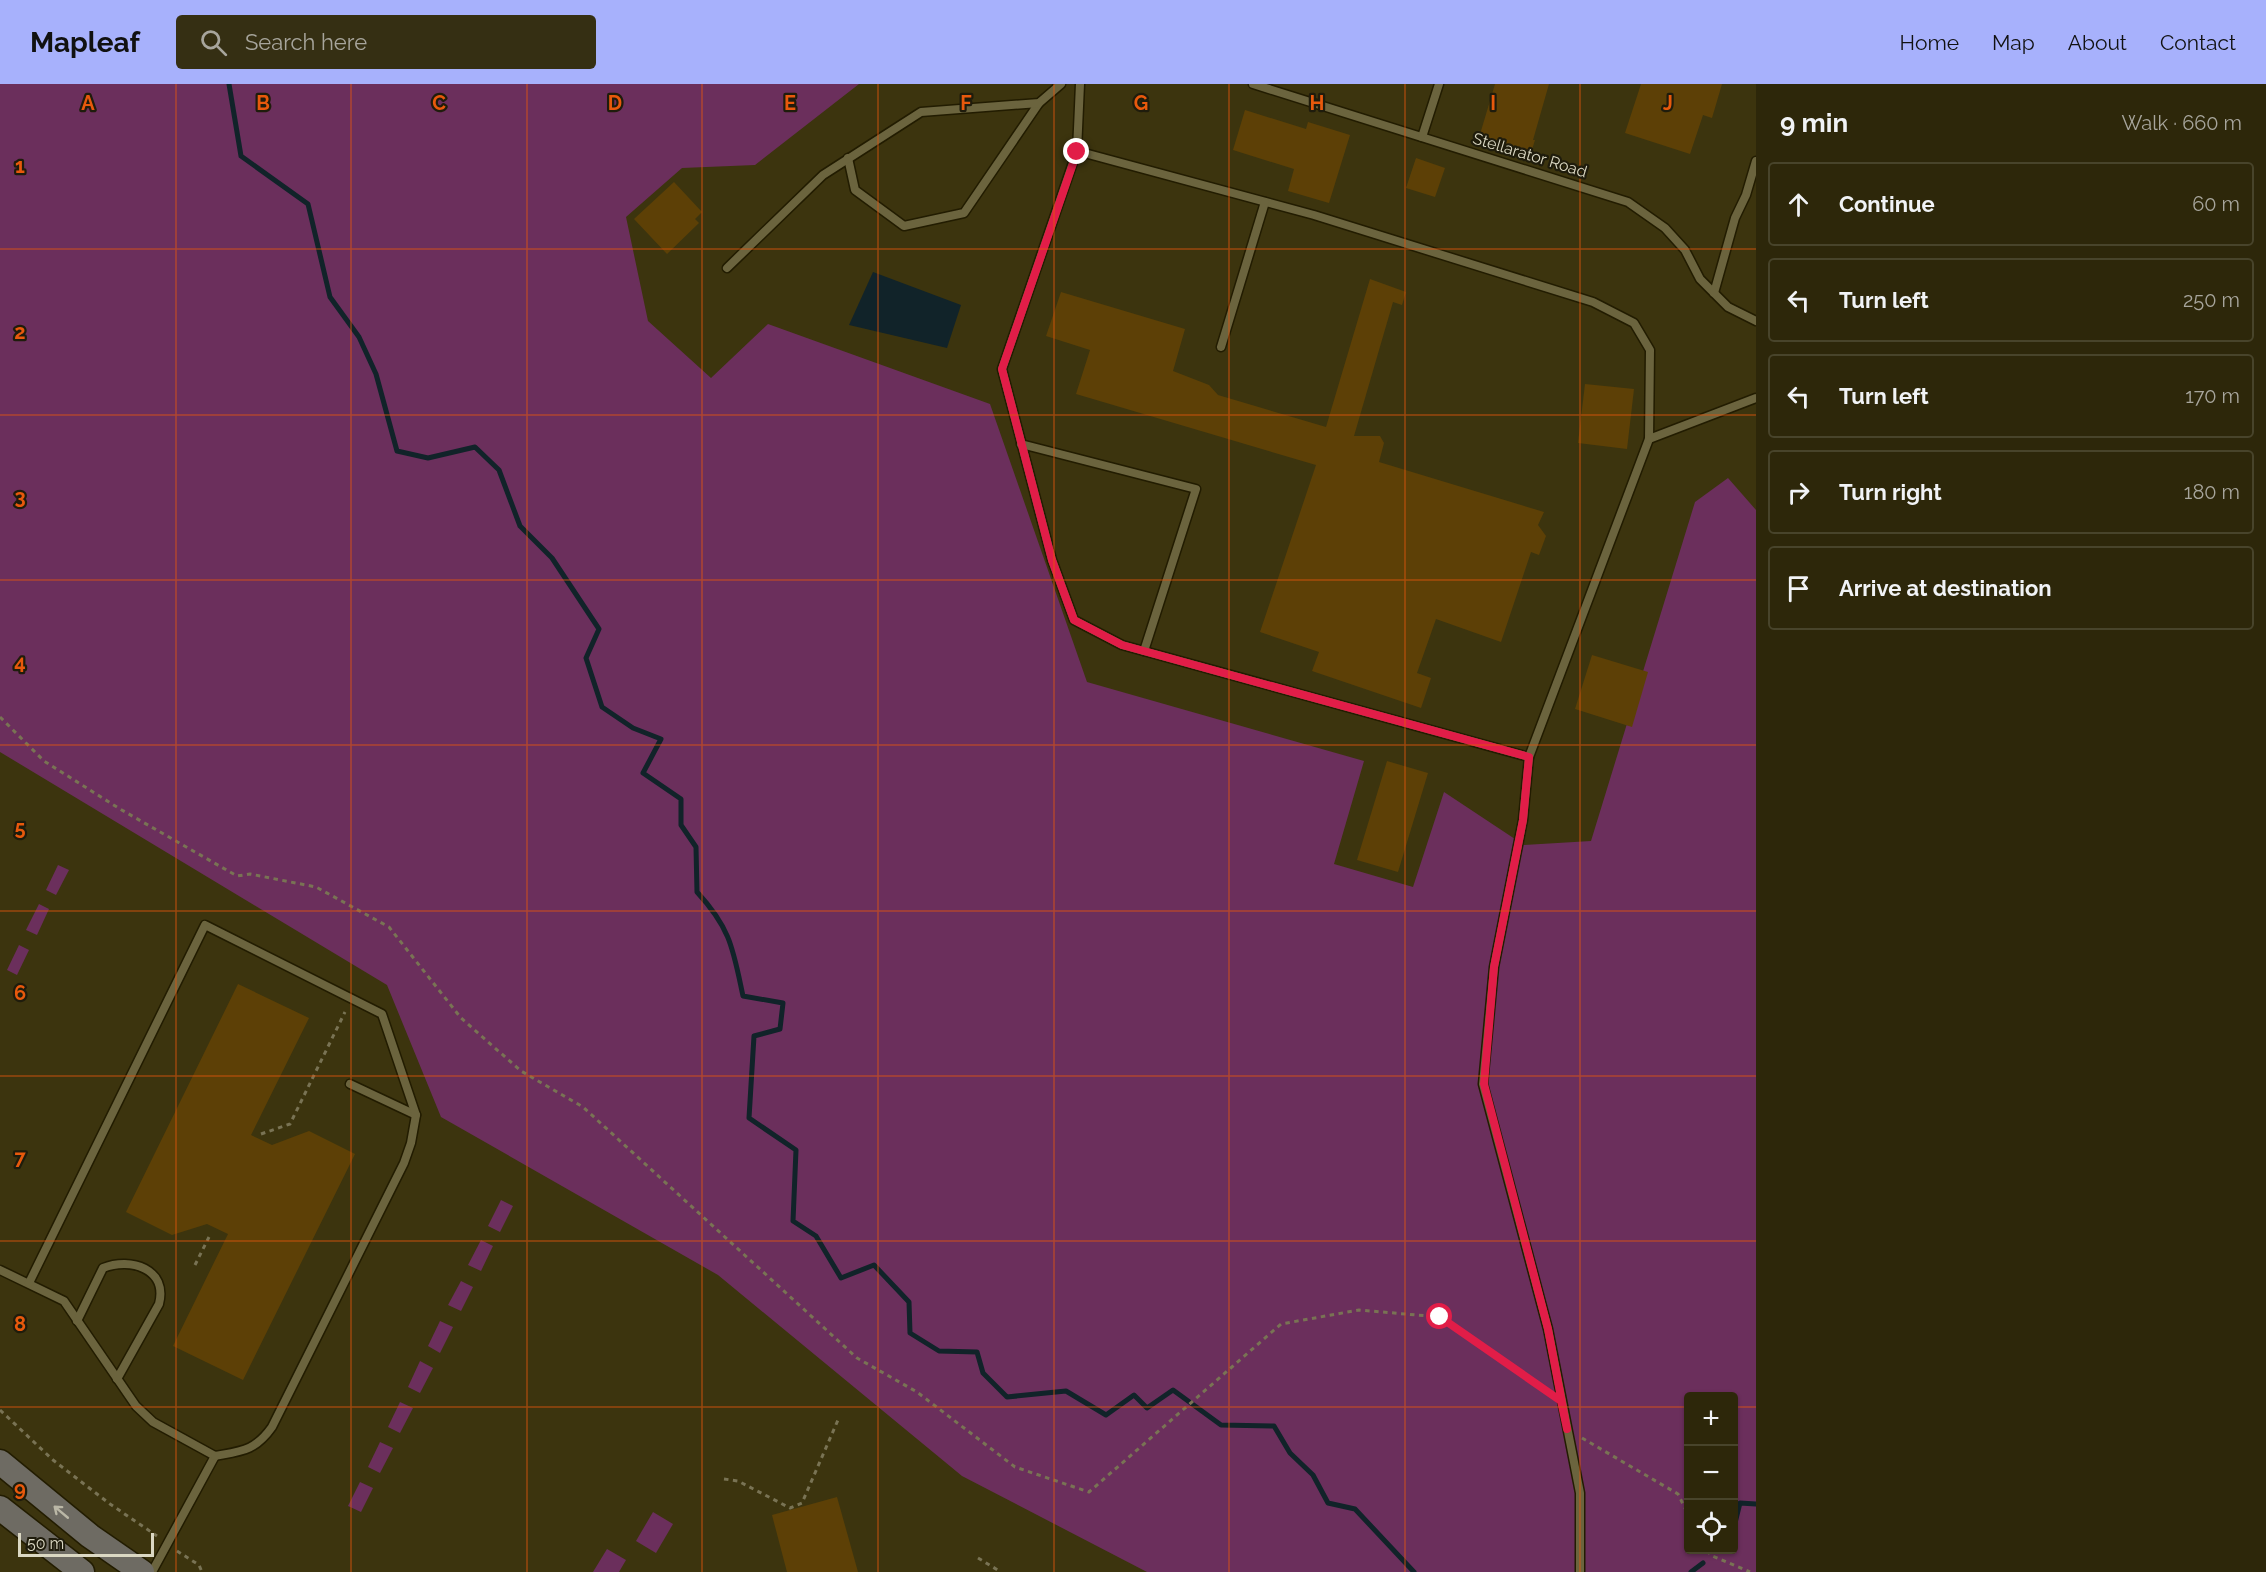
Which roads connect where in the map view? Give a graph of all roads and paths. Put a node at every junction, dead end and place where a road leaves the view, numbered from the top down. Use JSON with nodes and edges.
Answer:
{"nodes":[{"id":1,"x":1061,"y":84,"type":"edge"},
{"id":2,"x":1080,"y":84,"type":"edge"},
{"id":3,"x":1253,"y":84,"type":"edge"},
{"id":4,"x":1438,"y":84,"type":"edge"},
{"id":5,"x":1039,"y":103,"type":"junction"},
{"id":6,"x":1422,"y":137,"type":"junction"},
{"id":7,"x":1077,"y":152,"type":"junction"},
{"id":8,"x":848,"y":159,"type":"junction"},
{"id":9,"x":1756,"y":161,"type":"edge"},
{"id":10,"x":1265,"y":202,"type":"junction"},
{"id":11,"x":727,"y":268,"type":"dead end"},
{"id":12,"x":1714,"y":293,"type":"junction"},
{"id":13,"x":1756,"y":321,"type":"edge"},
{"id":14,"x":1221,"y":347,"type":"dead end"},
{"id":15,"x":1756,"y":398,"type":"edge"},
{"id":16,"x":1649,"y":439,"type":"junction"},
{"id":17,"x":1021,"y":444,"type":"junction"},
{"id":18,"x":1144,"y":651,"type":"junction"},
{"id":19,"x":0,"y":717,"type":"edge"},
{"id":20,"x":1529,"y":757,"type":"junction"},
{"id":21,"x":345,"y":1012,"type":"dead end"},
{"id":22,"x":350,"y":1084,"type":"dead end"},
{"id":23,"x":416,"y":1115,"type":"junction"},
{"id":24,"x":261,"y":1134,"type":"dead end"},
{"id":25,"x":208,"y":1237,"type":"dead end"},
{"id":26,"x":195,"y":1265,"type":"dead end"},
{"id":27,"x":0,"y":1270,"type":"edge"},
{"id":28,"x":29,"y":1283,"type":"junction"},
{"id":29,"x":77,"y":1321,"type":"junction"},
{"id":30,"x":117,"y":1379,"type":"junction"},
{"id":31,"x":1552,"y":1395,"type":"dead end"},
{"id":32,"x":0,"y":1410,"type":"edge"},
{"id":33,"x":838,"y":1420,"type":"dead end"},
{"id":34,"x":1567,"y":1429,"type":"junction"},
{"id":35,"x":215,"y":1456,"type":"junction"},
{"id":36,"x":0,"y":1462,"type":"edge"},
{"id":37,"x":724,"y":1479,"type":"dead end"},
{"id":38,"x":1684,"y":1505,"type":"edge"},
{"id":39,"x":0,"y":1508,"type":"edge"},
{"id":40,"x":168,"y":1544,"type":"junction"},
{"id":41,"x":1710,"y":1554,"type":"edge"},
{"id":42,"x":978,"y":1558,"type":"dead end"},
{"id":43,"x":82,"y":1572,"type":"edge"},
{"id":44,"x":142,"y":1572,"type":"edge"},
{"id":45,"x":152,"y":1572,"type":"edge"},
{"id":46,"x":202,"y":1572,"type":"edge"},
{"id":47,"x":1001,"y":1572,"type":"edge"},
{"id":48,"x":1580,"y":1572,"type":"edge"},
{"id":49,"x":1750,"y":1572,"type":"edge"}],
"edges":[{"from":1,"to":5,"type":"lane"},
{"from":2,"to":7,"type":"lane"},
{"from":3,"to":6,"type":"lane","name":"Stellarator Road"},
{"from":4,"to":6,"type":"lane"},
{"from":5,"to":8,"type":"lane"},
{"from":5,"to":8,"type":"lane"},
{"from":6,"to":12,"type":"lane","name":"Stellarator Road"},
{"from":7,"to":10,"type":"lane"},
{"from":7,"to":17,"type":"lane"},
{"from":8,"to":11,"type":"lane"},
{"from":9,"to":12,"type":"lane"},
{"from":10,"to":14,"type":"lane"},
{"from":10,"to":16,"type":"lane"},
{"from":12,"to":13,"type":"lane","name":"Stellarator Road"},
{"from":15,"to":16,"type":"lane"},
{"from":16,"to":20,"type":"lane"},
{"from":17,"to":18,"type":"lane"},
{"from":17,"to":18,"type":"lane"},
{"from":18,"to":20,"type":"lane"},
{"from":19,"to":31,"type":"path"},
{"from":20,"to":34,"type":"lane"},
{"from":21,"to":24,"type":"path"},
{"from":22,"to":23,"type":"lane"},
{"from":23,"to":28,"type":"lane"},
{"from":23,"to":35,"type":"lane"},
{"from":25,"to":26,"type":"path"},
{"from":27,"to":28,"type":"lane"},
{"from":28,"to":29,"type":"lane"},
{"from":29,"to":30,"type":"lane"},
{"from":29,"to":30,"type":"lane"},
{"from":30,"to":35,"type":"lane"},
{"from":32,"to":40,"type":"path"},
{"from":33,"to":37,"type":"path"},
{"from":34,"to":38,"type":"path"},
{"from":34,"to":48,"type":"lane"},
{"from":35,"to":40,"type":"lane"},
{"from":44,"to":36,"type":"street","one_way":true},
{"from":39,"to":43,"type":"street"},
{"from":40,"to":45,"type":"lane"},
{"from":40,"to":46,"type":"path"},
{"from":41,"to":49,"type":"path"},
{"from":42,"to":47,"type":"path"}]}
